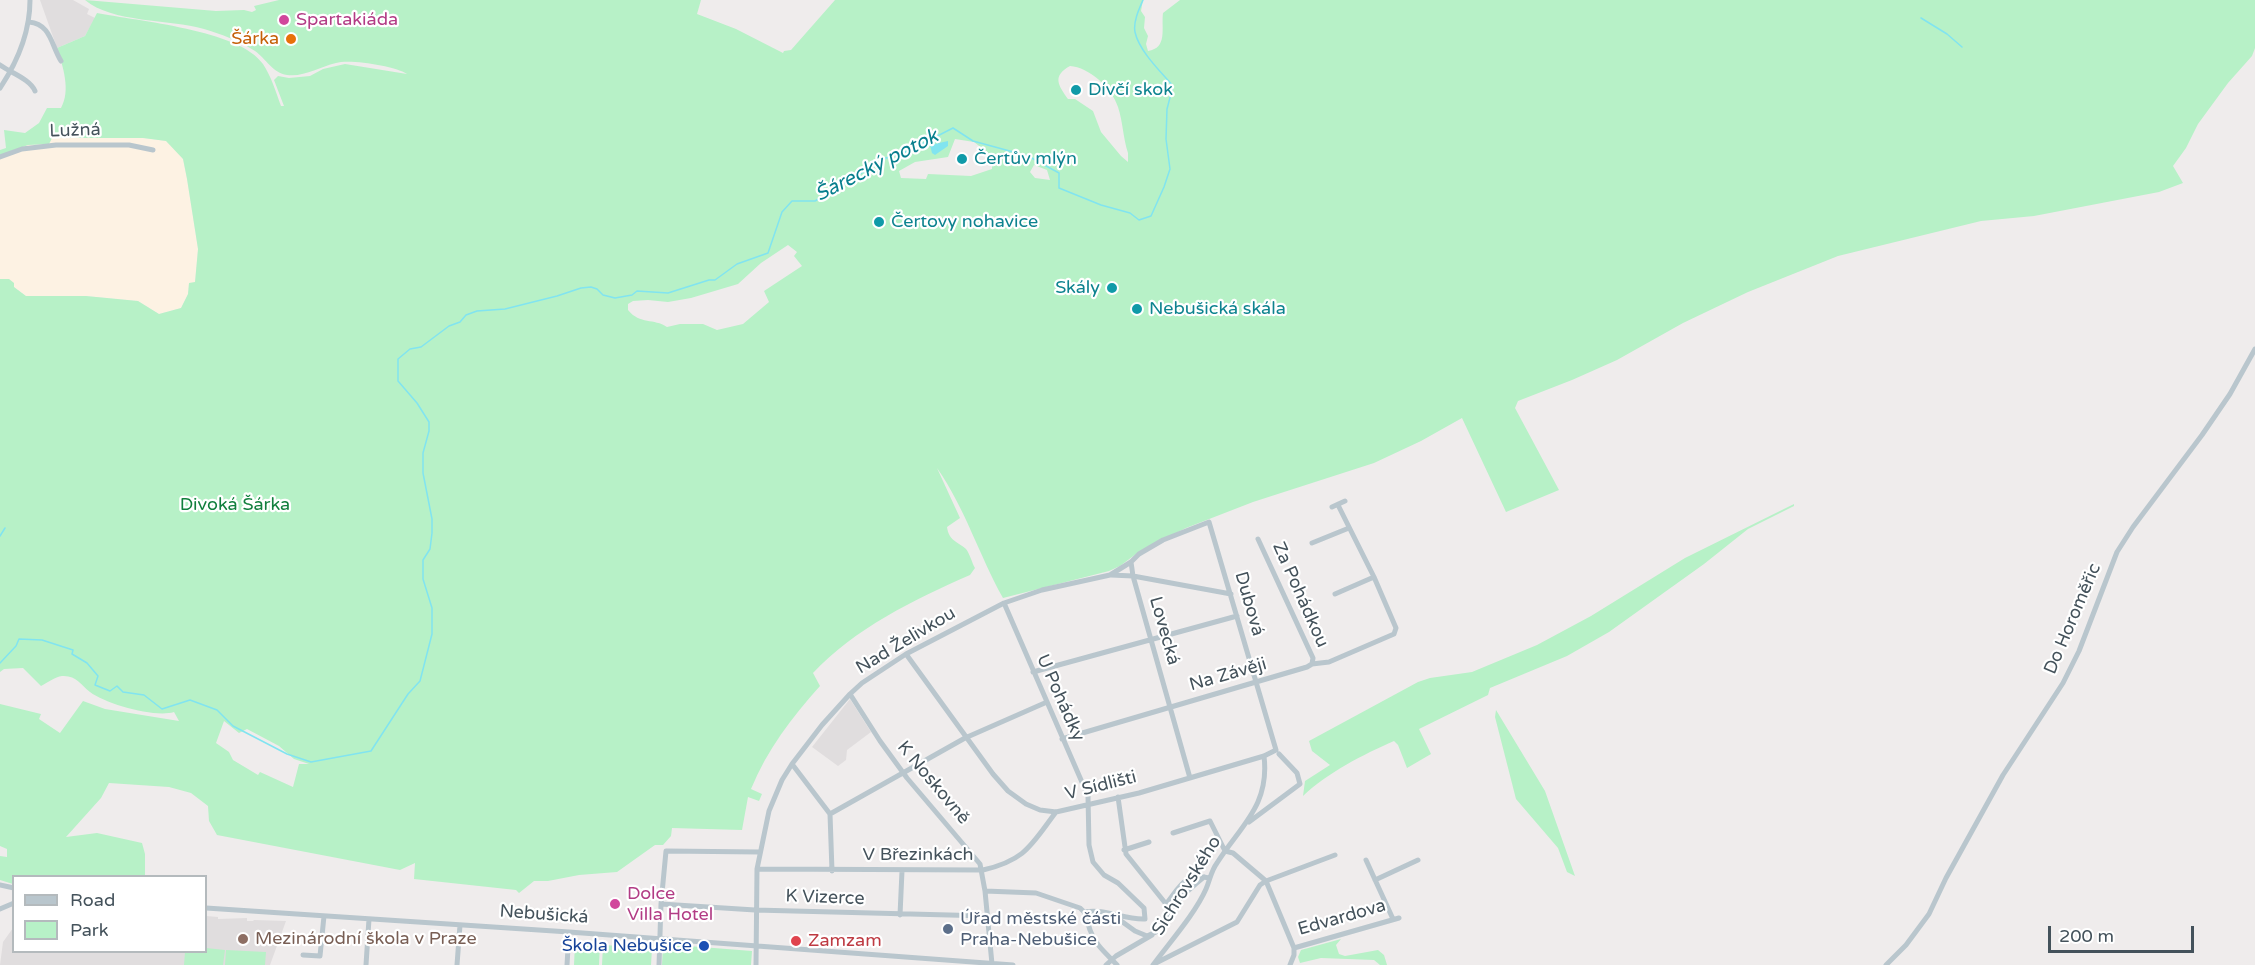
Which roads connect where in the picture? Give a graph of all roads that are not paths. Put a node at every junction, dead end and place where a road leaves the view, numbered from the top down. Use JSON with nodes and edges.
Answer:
{"nodes":[{"id":1,"x":30,"y":0,"type":"edge"},
{"id":2,"x":29,"y":22,"type":"junction"},
{"id":3,"x":61,"y":61,"type":"dead end"},
{"id":4,"x":0,"y":65,"type":"edge"},
{"id":5,"x":11,"y":72,"type":"junction"},
{"id":6,"x":0,"y":88,"type":"edge"},
{"id":7,"x":35,"y":91,"type":"dead end"},
{"id":8,"x":153,"y":150,"type":"dead end"},
{"id":9,"x":0,"y":158,"type":"edge"},
{"id":10,"x":2255,"y":348,"type":"edge"},
{"id":11,"x":1345,"y":501,"type":"dead end"},
{"id":12,"x":1349,"y":528,"type":"junction"},
{"id":13,"x":1258,"y":539,"type":"dead end"},
{"id":14,"x":1312,"y":543,"type":"dead end"},
{"id":15,"x":1131,"y":562,"type":"junction"},
{"id":16,"x":1110,"y":575,"type":"junction"},
{"id":17,"x":1133,"y":576,"type":"junction"},
{"id":18,"x":1374,"y":577,"type":"junction"},
{"id":19,"x":1231,"y":594,"type":"junction"},
{"id":20,"x":1335,"y":594,"type":"dead end"},
{"id":21,"x":1004,"y":603,"type":"junction"},
{"id":22,"x":1237,"y":616,"type":"junction"},
{"id":23,"x":1151,"y":639,"type":"junction"},
{"id":24,"x":906,"y":654,"type":"junction"},
{"id":25,"x":1312,"y":664,"type":"junction"},
{"id":26,"x":1033,"y":672,"type":"junction"},
{"id":27,"x":1256,"y":682,"type":"junction"},
{"id":28,"x":850,"y":694,"type":"junction"},
{"id":29,"x":1047,"y":702,"type":"junction"},
{"id":30,"x":1171,"y":707,"type":"junction"},
{"id":31,"x":965,"y":738,"type":"junction"},
{"id":32,"x":1062,"y":739,"type":"junction"},
{"id":33,"x":1279,"y":754,"type":"dead end"},
{"id":34,"x":1264,"y":756,"type":"junction"},
{"id":35,"x":792,"y":764,"type":"junction"},
{"id":36,"x":903,"y":772,"type":"junction"},
{"id":37,"x":1190,"y":778,"type":"junction"},
{"id":38,"x":1118,"y":797,"type":"junction"},
{"id":39,"x":1090,"y":804,"type":"junction"},
{"id":40,"x":1056,"y":812,"type":"junction"},
{"id":41,"x":830,"y":814,"type":"junction"},
{"id":42,"x":1248,"y":823,"type":"junction"},
{"id":43,"x":1173,"y":833,"type":"dead end"},
{"id":44,"x":1149,"y":842,"type":"dead end"},
{"id":45,"x":1124,"y":850,"type":"junction"},
{"id":46,"x":1225,"y":851,"type":"junction"},
{"id":47,"x":760,"y":852,"type":"junction"},
{"id":48,"x":1335,"y":855,"type":"dead end"},
{"id":49,"x":1366,"y":860,"type":"dead end"},
{"id":50,"x":1418,"y":860,"type":"dead end"},
{"id":51,"x":757,"y":869,"type":"junction"},
{"id":52,"x":983,"y":870,"type":"junction"},
{"id":53,"x":832,"y":871,"type":"junction"},
{"id":54,"x":902,"y":871,"type":"junction"},
{"id":55,"x":1206,"y":877,"type":"junction"},
{"id":56,"x":1375,"y":880,"type":"junction"},
{"id":57,"x":1266,"y":882,"type":"junction"},
{"id":58,"x":985,"y":891,"type":"junction"},
{"id":59,"x":661,"y":904,"type":"junction"},
{"id":60,"x":207,"y":908,"type":"edge"},
{"id":61,"x":755,"y":910,"type":"junction"},
{"id":62,"x":1085,"y":912,"type":"junction"},
{"id":63,"x":900,"y":915,"type":"junction"},
{"id":64,"x":1113,"y":915,"type":"junction"},
{"id":65,"x":324,"y":916,"type":"junction"},
{"id":66,"x":988,"y":916,"type":"junction"},
{"id":67,"x":369,"y":919,"type":"junction"},
{"id":68,"x":460,"y":925,"type":"junction"},
{"id":69,"x":569,"y":932,"type":"junction"},
{"id":70,"x":1156,"y":932,"type":"junction"},
{"id":71,"x":660,"y":939,"type":"junction"},
{"id":72,"x":755,"y":946,"type":"junction"},
{"id":73,"x":1294,"y":948,"type":"junction"},
{"id":74,"x":303,"y":955,"type":"dead end"},
{"id":75,"x":963,"y":963,"type":"edge"},
{"id":76,"x":992,"y":963,"type":"junction"},
{"id":77,"x":1115,"y":963,"type":"edge"},
{"id":78,"x":366,"y":965,"type":"edge"},
{"id":79,"x":457,"y":965,"type":"edge"},
{"id":80,"x":567,"y":965,"type":"edge"},
{"id":81,"x":659,"y":965,"type":"edge"},
{"id":82,"x":756,"y":965,"type":"edge"},
{"id":83,"x":1005,"y":965,"type":"edge"},
{"id":84,"x":1013,"y":965,"type":"edge"},
{"id":85,"x":1106,"y":965,"type":"edge"},
{"id":86,"x":1153,"y":965,"type":"edge"},
{"id":87,"x":1290,"y":965,"type":"edge"},
{"id":88,"x":1886,"y":965,"type":"edge"}],
"edges":[{"from":1,"to":2,"type":"street"},
{"from":2,"to":3,"type":"street"},
{"from":2,"to":5,"type":"street"},
{"from":4,"to":5,"type":"street"},
{"from":5,"to":6,"type":"street"},
{"from":5,"to":7,"type":"street"},
{"from":8,"to":9,"type":"street","name":"Lužná"},
{"from":10,"to":88,"type":"street","name":"Do Horoměřic"},
{"from":11,"to":12,"type":"street"},
{"from":12,"to":14,"type":"street"},
{"from":12,"to":18,"type":"street"},
{"from":13,"to":25,"type":"street","name":"Za Pohádkou"},
{"from":15,"to":16,"type":"street"},
{"from":15,"to":17,"type":"street","name":"Lovecká"},
{"from":15,"to":19,"type":"street","name":"Dubová"},
{"from":16,"to":17,"type":"street"},
{"from":16,"to":21,"type":"street","name":"Nad Želivkou"},
{"from":17,"to":19,"type":"street"},
{"from":17,"to":23,"type":"street","name":"Lovecká"},
{"from":18,"to":20,"type":"street"},
{"from":18,"to":25,"type":"street","name":"Na Závěji"},
{"from":19,"to":22,"type":"street","name":"Dubová"},
{"from":21,"to":24,"type":"street","name":"Nad Želivkou"},
{"from":21,"to":26,"type":"street","name":"U Pohádky"},
{"from":22,"to":23,"type":"street"},
{"from":22,"to":27,"type":"street","name":"Dubová"},
{"from":23,"to":26,"type":"street"},
{"from":23,"to":30,"type":"street","name":"Lovecká"},
{"from":24,"to":28,"type":"street","name":"Nad Želivkou"},
{"from":24,"to":31,"type":"street","name":"V Sídlišti"},
{"from":25,"to":27,"type":"street","name":"Na Závěji"},
{"from":26,"to":29,"type":"street","name":"U Pohádky"},
{"from":27,"to":30,"type":"street","name":"Na Závěji"},
{"from":27,"to":34,"type":"street","name":"Dubová"},
{"from":28,"to":35,"type":"street","name":"Nad Želivkou"},
{"from":28,"to":36,"type":"street","name":"K Noskovně"},
{"from":29,"to":31,"type":"street"},
{"from":29,"to":32,"type":"street","name":"U Pohádky"},
{"from":30,"to":32,"type":"street","name":"Na Závěji"},
{"from":30,"to":37,"type":"street","name":"Lovecká"},
{"from":31,"to":36,"type":"street"},
{"from":31,"to":40,"type":"street","name":"V Sídlišti"},
{"from":32,"to":39,"type":"street","name":"U Pohádky"},
{"from":33,"to":42,"type":"street","name":"Sichrovského"},
{"from":34,"to":37,"type":"street","name":"V Sídlišti"},
{"from":34,"to":42,"type":"street","name":"Sichrovského"},
{"from":35,"to":41,"type":"street"},
{"from":35,"to":47,"type":"street","name":"Nad Želivkou"},
{"from":36,"to":41,"type":"street"},
{"from":36,"to":52,"type":"street","name":"K Noskovně"},
{"from":37,"to":38,"type":"street","name":"V Sídlišti"},
{"from":38,"to":39,"type":"street","name":"V Sídlišti"},
{"from":38,"to":45,"type":"street"},
{"from":39,"to":40,"type":"street","name":"V Sídlišti"},
{"from":39,"to":64,"type":"street"},
{"from":40,"to":52,"type":"street","name":"V Březinkách"},
{"from":41,"to":53,"type":"street"},
{"from":42,"to":46,"type":"street","name":"Sichrovského"},
{"from":43,"to":46,"type":"street"},
{"from":44,"to":45,"type":"street"},
{"from":45,"to":55,"type":"street"},
{"from":46,"to":55,"type":"street","name":"Sichrovského"},
{"from":46,"to":57,"type":"street"},
{"from":47,"to":51,"type":"street","name":"Nad Želivkou"},
{"from":47,"to":59,"type":"street"},
{"from":48,"to":57,"type":"street"},
{"from":49,"to":56,"type":"street"},
{"from":50,"to":56,"type":"street"},
{"from":51,"to":53,"type":"street","name":"V Březinkách"},
{"from":51,"to":61,"type":"street","name":"Nad Želivkou"},
{"from":52,"to":54,"type":"street","name":"V Březinkách"},
{"from":52,"to":58,"type":"street","name":"K Noskovně"},
{"from":53,"to":54,"type":"street","name":"V Březinkách"},
{"from":54,"to":63,"type":"street"},
{"from":55,"to":70,"type":"street"},
{"from":55,"to":86,"type":"street","name":"Sichrovského"},
{"from":56,"to":73,"type":"street","name":"Edvardova"},
{"from":57,"to":73,"type":"street"},
{"from":57,"to":86,"type":"street"},
{"from":58,"to":62,"type":"street"},
{"from":58,"to":66,"type":"street","name":"K Noskovně"},
{"from":59,"to":61,"type":"street","name":"K Vizerce"},
{"from":59,"to":71,"type":"street"},
{"from":60,"to":65,"type":"street","name":"Nebušická"},
{"from":61,"to":63,"type":"street","name":"K Vizerce"},
{"from":61,"to":72,"type":"street","name":"Nad Želivkou"},
{"from":62,"to":64,"type":"street"},
{"from":62,"to":77,"type":"street"},
{"from":63,"to":66,"type":"street","name":"K Vizerce"},
{"from":64,"to":70,"type":"street"},
{"from":65,"to":67,"type":"street","name":"Nebušická"},
{"from":65,"to":74,"type":"street"},
{"from":66,"to":76,"type":"street","name":"K Noskovně"},
{"from":67,"to":68,"type":"street","name":"Nebušická"},
{"from":67,"to":78,"type":"street"},
{"from":68,"to":69,"type":"street","name":"Nebušická"},
{"from":68,"to":79,"type":"street"},
{"from":69,"to":71,"type":"street","name":"Nebušická"},
{"from":69,"to":80,"type":"street"},
{"from":70,"to":77,"type":"street"},
{"from":71,"to":72,"type":"street","name":"Nebušická"},
{"from":71,"to":81,"type":"street"},
{"from":72,"to":75,"type":"street","name":"Nebušická"},
{"from":72,"to":82,"type":"street","name":"Nad Želivkou"},
{"from":73,"to":87,"type":"street"},
{"from":75,"to":76,"type":"street","name":"Nebušická"},
{"from":76,"to":83,"type":"street","name":"Nebušická"},
{"from":77,"to":85,"type":"street"},
{"from":83,"to":84,"type":"street","name":"Nebušická"}]}
